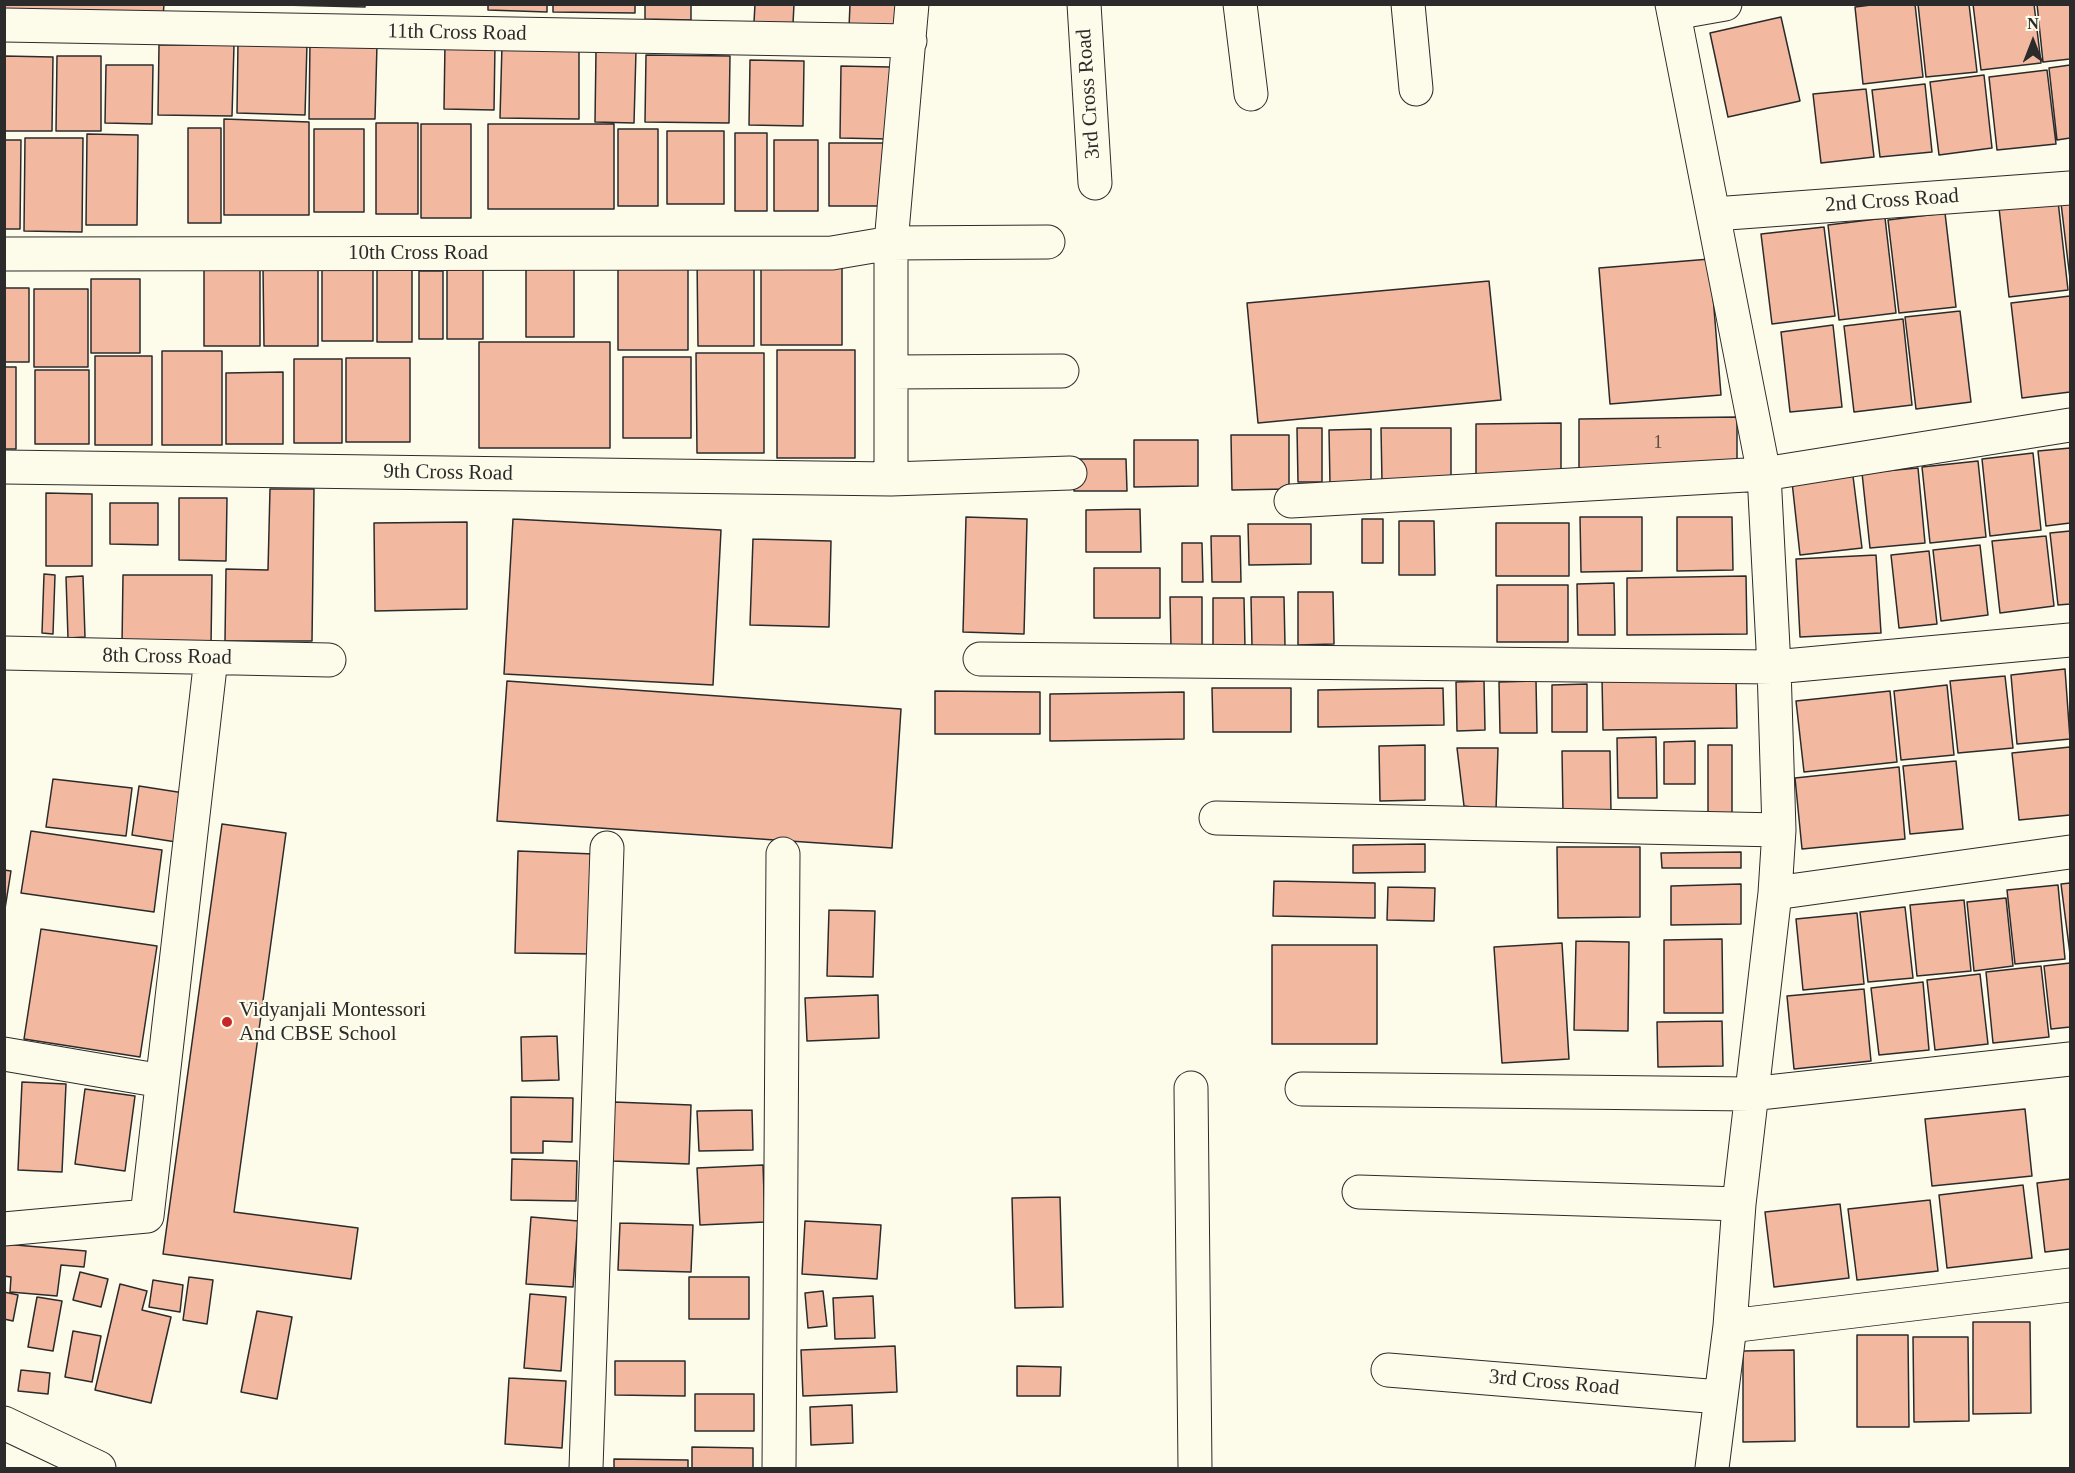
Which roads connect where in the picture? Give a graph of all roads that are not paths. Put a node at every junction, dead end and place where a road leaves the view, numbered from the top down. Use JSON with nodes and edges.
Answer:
{"nodes":[{"id":1,"x":912,"y":4,"type":"edge"},
{"id":2,"x":1083,"y":4,"type":"edge"},
{"id":3,"x":1240,"y":4,"type":"edge"},
{"id":4,"x":1408,"y":4,"type":"edge"},
{"id":5,"x":1725,"y":4,"type":"edge"},
{"id":6,"x":1673,"y":9,"type":"edge"},
{"id":7,"x":4,"y":25,"type":"edge"},
{"id":8,"x":910,"y":41,"type":"junction"},
{"id":9,"x":1416,"y":89,"type":"dead end"},
{"id":10,"x":1251,"y":94,"type":"dead end"},
{"id":11,"x":1095,"y":183,"type":"dead end"},
{"id":12,"x":2070,"y":188,"type":"edge"},
{"id":13,"x":1714,"y":214,"type":"junction"},
{"id":14,"x":1048,"y":242,"type":"dead end"},
{"id":15,"x":891,"y":243,"type":"junction"},
{"id":16,"x":4,"y":254,"type":"edge"},
{"id":17,"x":1062,"y":371,"type":"dead end"},
{"id":18,"x":891,"y":372,"type":"junction"},
{"id":19,"x":2070,"y":425,"type":"edge"},
{"id":20,"x":4,"y":467,"type":"edge"},
{"id":21,"x":1070,"y":472,"type":"dead end"},
{"id":22,"x":1764,"y":474,"type":"junction"},
{"id":23,"x":891,"y":479,"type":"junction"},
{"id":24,"x":1291,"y":501,"type":"dead end"},
{"id":25,"x":2070,"y":640,"type":"edge"},
{"id":26,"x":4,"y":653,"type":"edge"},
{"id":27,"x":210,"y":658,"type":"junction"},
{"id":28,"x":980,"y":659,"type":"dead end"},
{"id":29,"x":329,"y":660,"type":"dead end"},
{"id":30,"x":1774,"y":667,"type":"junction"},
{"id":31,"x":1216,"y":818,"type":"dead end"},
{"id":32,"x":1779,"y":830,"type":"junction"},
{"id":33,"x":608,"y":848,"type":"dead end"},
{"id":34,"x":2070,"y":852,"type":"edge"},
{"id":35,"x":783,"y":854,"type":"dead end"},
{"id":36,"x":1775,"y":893,"type":"junction"},
{"id":37,"x":4,"y":1054,"type":"edge"},
{"id":38,"x":2070,"y":1059,"type":"edge"},
{"id":39,"x":162,"y":1080,"type":"junction"},
{"id":40,"x":1191,"y":1088,"type":"dead end"},
{"id":41,"x":1302,"y":1089,"type":"dead end"},
{"id":42,"x":1750,"y":1094,"type":"junction"},
{"id":43,"x":1359,"y":1192,"type":"dead end"},
{"id":44,"x":1738,"y":1204,"type":"junction"},
{"id":45,"x":4,"y":1229,"type":"edge"},
{"id":46,"x":2070,"y":1285,"type":"edge"},
{"id":47,"x":1730,"y":1326,"type":"junction"},
{"id":48,"x":1388,"y":1370,"type":"dead end"},
{"id":49,"x":1720,"y":1397,"type":"junction"},
{"id":50,"x":4,"y":1423,"type":"edge"},
{"id":51,"x":99,"y":1468,"type":"edge"},
{"id":52,"x":586,"y":1468,"type":"edge"},
{"id":53,"x":779,"y":1468,"type":"edge"},
{"id":54,"x":1196,"y":1468,"type":"edge"},
{"id":55,"x":1712,"y":1468,"type":"edge"}],
"edges":[{"from":1,"to":8,"type":"street"},
{"from":2,"to":11,"type":"street","name":"3rd Cross Road"},
{"from":3,"to":10,"type":"street"},
{"from":4,"to":9,"type":"street"},
{"from":5,"to":6,"type":"street"},
{"from":6,"to":13,"type":"street"},
{"from":7,"to":8,"type":"street","name":"11th Cross Road"},
{"from":8,"to":15,"type":"street"},
{"from":12,"to":13,"type":"street","name":"2nd Cross Road"},
{"from":13,"to":22,"type":"street"},
{"from":14,"to":15,"type":"street","name":"10th Cross Road"},
{"from":15,"to":16,"type":"street","name":"10th Cross Road"},
{"from":15,"to":18,"type":"street"},
{"from":17,"to":18,"type":"street"},
{"from":18,"to":23,"type":"street"},
{"from":19,"to":22,"type":"street"},
{"from":20,"to":23,"type":"street","name":"9th Cross Road"},
{"from":21,"to":23,"type":"street","name":"9th Cross Road"},
{"from":22,"to":24,"type":"street"},
{"from":22,"to":30,"type":"street"},
{"from":25,"to":30,"type":"street"},
{"from":26,"to":27,"type":"street","name":"8th Cross Road"},
{"from":27,"to":29,"type":"street","name":"8th Cross Road"},
{"from":27,"to":39,"type":"street"},
{"from":28,"to":30,"type":"street"},
{"from":30,"to":32,"type":"street"},
{"from":31,"to":32,"type":"street"},
{"from":32,"to":36,"type":"street"},
{"from":33,"to":52,"type":"street"},
{"from":34,"to":36,"type":"street"},
{"from":35,"to":53,"type":"street"},
{"from":36,"to":42,"type":"street"},
{"from":37,"to":39,"type":"street"},
{"from":38,"to":42,"type":"street"},
{"from":39,"to":45,"type":"street"},
{"from":40,"to":54,"type":"street"},
{"from":41,"to":42,"type":"street"},
{"from":42,"to":44,"type":"street"},
{"from":43,"to":44,"type":"street"},
{"from":44,"to":47,"type":"street"},
{"from":46,"to":47,"type":"street"},
{"from":47,"to":49,"type":"street"},
{"from":48,"to":49,"type":"street","name":"3rd Cross Road"},
{"from":49,"to":55,"type":"street"},
{"from":50,"to":51,"type":"street"}]}
